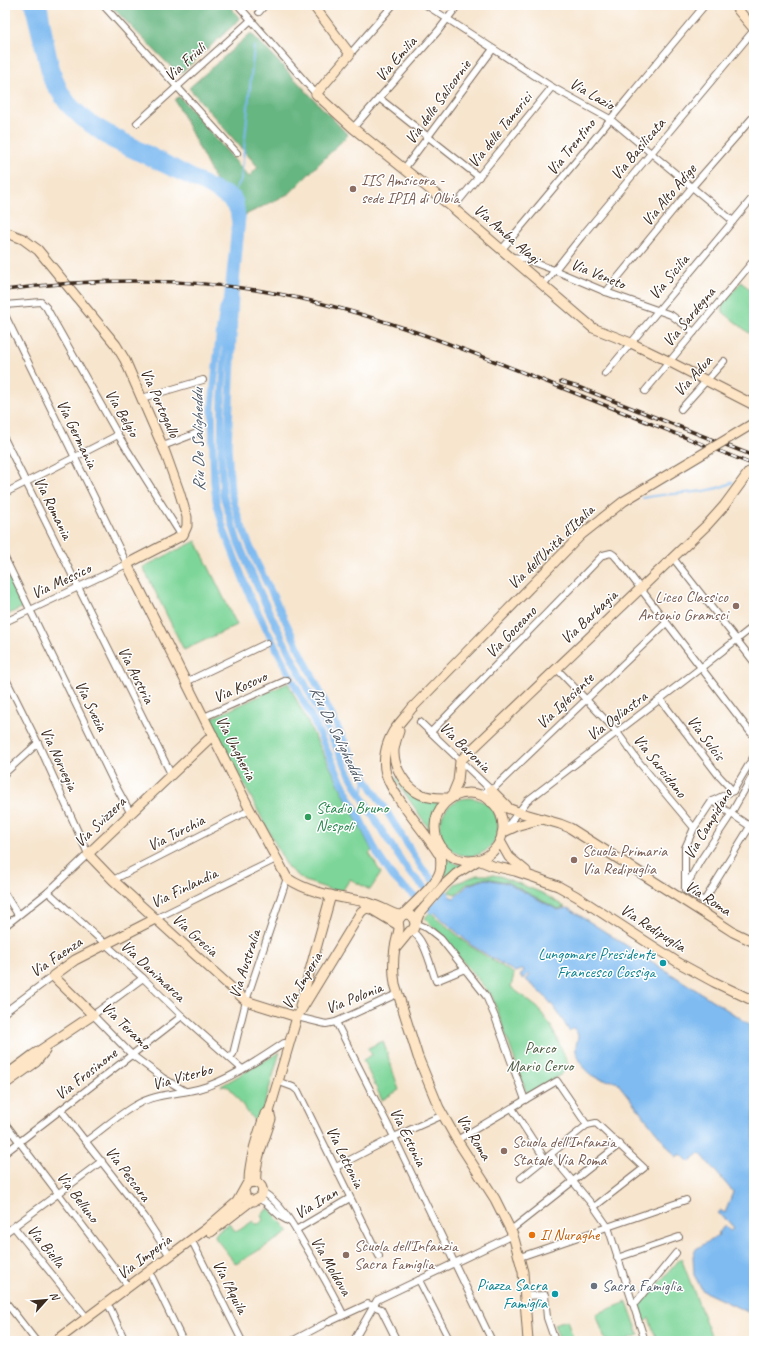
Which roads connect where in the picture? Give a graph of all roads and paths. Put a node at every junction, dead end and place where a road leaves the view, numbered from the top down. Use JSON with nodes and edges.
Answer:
{"nodes":[{"id":1,"x":103,"y":5,"type":"edge"},
{"id":2,"x":238,"y":5,"type":"edge"},
{"id":3,"x":265,"y":5,"type":"edge"},
{"id":4,"x":313,"y":5,"type":"edge"},
{"id":5,"x":393,"y":5,"type":"edge"},
{"id":6,"x":426,"y":5,"type":"edge"},
{"id":7,"x":458,"y":5,"type":"edge"},
{"id":8,"x":704,"y":5,"type":"edge"},
{"id":9,"x":734,"y":5,"type":"edge"},
{"id":10,"x":259,"y":12,"type":"dead end"},
{"id":11,"x":447,"y":19,"type":"junction"},
{"id":12,"x":251,"y":20,"type":"junction"},
{"id":13,"x":754,"y":29,"type":"edge"},
{"id":14,"x":493,"y":49,"type":"junction"},
{"id":15,"x":350,"y":54,"type":"junction"},
{"id":16,"x":177,"y":87,"type":"junction"},
{"id":17,"x":552,"y":87,"type":"junction"},
{"id":18,"x":316,"y":94,"type":"junction"},
{"id":19,"x":379,"y":98,"type":"junction"},
{"id":20,"x":754,"y":116,"type":"edge"},
{"id":21,"x":610,"y":119,"type":"junction"},
{"id":22,"x":137,"y":123,"type":"dead end"},
{"id":23,"x":353,"y":128,"type":"junction"},
{"id":24,"x":428,"y":138,"type":"junction"},
{"id":25,"x":237,"y":153,"type":"dead end"},
{"id":26,"x":651,"y":153,"type":"junction"},
{"id":27,"x":404,"y":170,"type":"junction"},
{"id":28,"x":479,"y":177,"type":"junction"},
{"id":29,"x":692,"y":187,"type":"junction"},
{"id":30,"x":754,"y":196,"type":"edge"},
{"id":31,"x":453,"y":208,"type":"junction"},
{"id":32,"x":733,"y":221,"type":"junction"},
{"id":33,"x":5,"y":232,"type":"edge"},
{"id":34,"x":502,"y":249,"type":"junction"},
{"id":35,"x":512,"y":257,"type":"junction"},
{"id":36,"x":754,"y":260,"type":"edge"},
{"id":37,"x":554,"y":270,"type":"junction"},
{"id":38,"x":543,"y":285,"type":"junction"},
{"id":39,"x":606,"y":292,"type":"junction"},
{"id":40,"x":5,"y":305,"type":"edge"},
{"id":41,"x":658,"y":310,"type":"junction"},
{"id":42,"x":5,"y":315,"type":"edge"},
{"id":43,"x":694,"y":332,"type":"junction"},
{"id":44,"x":631,"y":343,"type":"junction"},
{"id":45,"x":668,"y":361,"type":"junction"},
{"id":46,"x":724,"y":361,"type":"dead end"},
{"id":47,"x":605,"y":374,"type":"dead end"},
{"id":48,"x":203,"y":380,"type":"dead end"},
{"id":49,"x":706,"y":381,"type":"junction"},
{"id":50,"x":645,"y":391,"type":"dead end"},
{"id":51,"x":142,"y":398,"type":"junction"},
{"id":52,"x":754,"y":405,"type":"edge"},
{"id":53,"x":681,"y":409,"type":"dead end"},
{"id":54,"x":754,"y":423,"type":"edge"},
{"id":55,"x":197,"y":433,"type":"dead end"},
{"id":56,"x":118,"y":435,"type":"junction"},
{"id":57,"x":5,"y":440,"type":"edge"},
{"id":58,"x":163,"y":446,"type":"junction"},
{"id":59,"x":74,"y":457,"type":"junction"},
{"id":60,"x":749,"y":472,"type":"dead end"},
{"id":61,"x":26,"y":482,"type":"junction"},
{"id":62,"x":5,"y":493,"type":"edge"},
{"id":63,"x":183,"y":535,"type":"junction"},
{"id":64,"x":5,"y":558,"type":"edge"},
{"id":65,"x":673,"y":558,"type":"junction"},
{"id":66,"x":127,"y":564,"type":"junction"},
{"id":67,"x":78,"y":587,"type":"junction"},
{"id":68,"x":641,"y":590,"type":"junction"},
{"id":69,"x":31,"y":610,"type":"junction"},
{"id":70,"x":5,"y":622,"type":"edge"},
{"id":71,"x":666,"y":623,"type":"junction"},
{"id":72,"x":754,"y":626,"type":"edge"},
{"id":73,"x":736,"y":640,"type":"junction"},
{"id":74,"x":267,"y":643,"type":"dead end"},
{"id":75,"x":754,"y":662,"type":"edge"},
{"id":76,"x":702,"y":667,"type":"junction"},
{"id":77,"x":557,"y":669,"type":"junction"},
{"id":78,"x":5,"y":677,"type":"edge"},
{"id":79,"x":287,"y":680,"type":"dead end"},
{"id":80,"x":186,"y":682,"type":"junction"},
{"id":81,"x":586,"y":699,"type":"junction"},
{"id":82,"x":660,"y":699,"type":"junction"},
{"id":83,"x":412,"y":708,"type":"junction"},
{"id":84,"x":204,"y":717,"type":"junction"},
{"id":85,"x":420,"y":722,"type":"dead end"},
{"id":86,"x":431,"y":732,"type":"junction"},
{"id":87,"x":617,"y":732,"type":"junction"},
{"id":88,"x":213,"y":735,"type":"junction"},
{"id":89,"x":754,"y":735,"type":"edge"},
{"id":90,"x":38,"y":743,"type":"junction"},
{"id":91,"x":754,"y":756,"type":"edge"},
{"id":92,"x":460,"y":761,"type":"junction"},
{"id":93,"x":5,"y":773,"type":"edge"},
{"id":94,"x":754,"y":773,"type":"edge"},
{"id":95,"x":171,"y":774,"type":"junction"},
{"id":96,"x":455,"y":786,"type":"junction"},
{"id":97,"x":491,"y":790,"type":"junction"},
{"id":98,"x":733,"y":791,"type":"junction"},
{"id":99,"x":480,"y":795,"type":"junction"},
{"id":100,"x":437,"y":798,"type":"junction"},
{"id":101,"x":451,"y":798,"type":"junction"},
{"id":102,"x":712,"y":801,"type":"junction"},
{"id":103,"x":492,"y":802,"type":"junction"},
{"id":104,"x":508,"y":807,"type":"junction"},
{"id":105,"x":250,"y":810,"type":"junction"},
{"id":106,"x":130,"y":812,"type":"junction"},
{"id":107,"x":518,"y":812,"type":"junction"},
{"id":108,"x":731,"y":814,"type":"junction"},
{"id":109,"x":544,"y":819,"type":"junction"},
{"id":110,"x":754,"y":820,"type":"edge"},
{"id":111,"x":694,"y":828,"type":"junction"},
{"id":112,"x":752,"y":828,"type":"edge"},
{"id":113,"x":504,"y":838,"type":"junction"},
{"id":114,"x":435,"y":842,"type":"junction"},
{"id":115,"x":88,"y":854,"type":"junction"},
{"id":116,"x":276,"y":859,"type":"junction"},
{"id":117,"x":478,"y":860,"type":"junction"},
{"id":118,"x":493,"y":866,"type":"junction"},
{"id":119,"x":465,"y":869,"type":"junction"},
{"id":120,"x":287,"y":878,"type":"junction"},
{"id":121,"x":536,"y":878,"type":"junction"},
{"id":122,"x":113,"y":880,"type":"junction"},
{"id":123,"x":685,"y":890,"type":"junction"},
{"id":124,"x":48,"y":892,"type":"junction"},
{"id":125,"x":5,"y":894,"type":"edge"},
{"id":126,"x":331,"y":895,"type":"junction"},
{"id":127,"x":680,"y":898,"type":"junction"},
{"id":128,"x":355,"y":902,"type":"junction"},
{"id":129,"x":361,"y":912,"type":"junction"},
{"id":130,"x":18,"y":915,"type":"junction"},
{"id":131,"x":403,"y":915,"type":"junction"},
{"id":132,"x":155,"y":919,"type":"junction"},
{"id":133,"x":415,"y":922,"type":"junction"},
{"id":134,"x":5,"y":926,"type":"edge"},
{"id":135,"x":399,"y":926,"type":"junction"},
{"id":136,"x":410,"y":932,"type":"junction"},
{"id":137,"x":754,"y":942,"type":"edge"},
{"id":138,"x":105,"y":944,"type":"junction"},
{"id":139,"x":395,"y":949,"type":"junction"},
{"id":140,"x":465,"y":969,"type":"junction"},
{"id":141,"x":53,"y":976,"type":"junction"},
{"id":142,"x":143,"y":978,"type":"junction"},
{"id":143,"x":310,"y":988,"type":"junction"},
{"id":144,"x":397,"y":994,"type":"junction"},
{"id":145,"x":246,"y":1001,"type":"junction"},
{"id":146,"x":754,"y":1001,"type":"edge"},
{"id":147,"x":5,"y":1012,"type":"edge"},
{"id":148,"x":93,"y":1015,"type":"junction"},
{"id":149,"x":182,"y":1016,"type":"junction"},
{"id":150,"x":297,"y":1017,"type":"junction"},
{"id":151,"x":336,"y":1022,"type":"junction"},
{"id":152,"x":288,"y":1044,"type":"junction"},
{"id":153,"x":48,"y":1046,"type":"junction"},
{"id":154,"x":132,"y":1055,"type":"junction"},
{"id":155,"x":230,"y":1057,"type":"junction"},
{"id":156,"x":242,"y":1069,"type":"junction"},
{"id":157,"x":5,"y":1076,"type":"edge"},
{"id":158,"x":277,"y":1081,"type":"junction"},
{"id":159,"x":5,"y":1084,"type":"edge"},
{"id":160,"x":185,"y":1092,"type":"junction"},
{"id":161,"x":525,"y":1100,"type":"junction"},
{"id":162,"x":512,"y":1108,"type":"junction"},
{"id":163,"x":61,"y":1110,"type":"junction"},
{"id":164,"x":443,"y":1115,"type":"junction"},
{"id":165,"x":5,"y":1123,"type":"edge"},
{"id":166,"x":587,"y":1125,"type":"junction"},
{"id":167,"x":394,"y":1137,"type":"junction"},
{"id":168,"x":458,"y":1140,"type":"junction"},
{"id":169,"x":86,"y":1141,"type":"junction"},
{"id":170,"x":19,"y":1142,"type":"junction"},
{"id":171,"x":620,"y":1144,"type":"junction"},
{"id":172,"x":5,"y":1153,"type":"edge"},
{"id":173,"x":551,"y":1154,"type":"junction"},
{"id":174,"x":545,"y":1159,"type":"junction"},
{"id":175,"x":102,"y":1161,"type":"junction"},
{"id":176,"x":336,"y":1167,"type":"junction"},
{"id":177,"x":521,"y":1178,"type":"dead end"},
{"id":178,"x":573,"y":1181,"type":"junction"},
{"id":179,"x":252,"y":1182,"type":"junction"},
{"id":180,"x":244,"y":1190,"type":"junction"},
{"id":181,"x":58,"y":1193,"type":"junction"},
{"id":182,"x":258,"y":1197,"type":"junction"},
{"id":183,"x":350,"y":1198,"type":"junction"},
{"id":184,"x":686,"y":1200,"type":"dead end"},
{"id":185,"x":594,"y":1208,"type":"junction"},
{"id":186,"x":14,"y":1227,"type":"junction"},
{"id":187,"x":608,"y":1227,"type":"junction"},
{"id":188,"x":296,"y":1230,"type":"junction"},
{"id":189,"x":512,"y":1232,"type":"junction"},
{"id":190,"x":5,"y":1234,"type":"edge"},
{"id":191,"x":679,"y":1237,"type":"dead end"},
{"id":192,"x":194,"y":1245,"type":"junction"},
{"id":193,"x":676,"y":1253,"type":"dead end"},
{"id":194,"x":170,"y":1256,"type":"junction"},
{"id":195,"x":379,"y":1256,"type":"dead end"},
{"id":196,"x":520,"y":1257,"type":"junction"},
{"id":197,"x":617,"y":1258,"type":"junction"},
{"id":198,"x":454,"y":1263,"type":"junction"},
{"id":199,"x":152,"y":1277,"type":"junction"},
{"id":200,"x":419,"y":1280,"type":"junction"},
{"id":201,"x":129,"y":1287,"type":"junction"},
{"id":202,"x":525,"y":1296,"type":"junction"},
{"id":203,"x":5,"y":1301,"type":"edge"},
{"id":204,"x":632,"y":1303,"type":"junction"},
{"id":205,"x":374,"y":1306,"type":"junction"},
{"id":206,"x":110,"y":1308,"type":"junction"},
{"id":207,"x":343,"y":1314,"type":"junction"},
{"id":208,"x":87,"y":1318,"type":"junction"},
{"id":209,"x":643,"y":1340,"type":"edge"},
{"id":210,"x":36,"y":1341,"type":"edge"},
{"id":211,"x":56,"y":1341,"type":"edge"},
{"id":212,"x":66,"y":1341,"type":"edge"},
{"id":213,"x":125,"y":1341,"type":"edge"},
{"id":214,"x":183,"y":1341,"type":"edge"},
{"id":215,"x":242,"y":1341,"type":"edge"},
{"id":216,"x":292,"y":1341,"type":"edge"},
{"id":217,"x":352,"y":1341,"type":"edge"},
{"id":218,"x":396,"y":1341,"type":"edge"},
{"id":219,"x":450,"y":1341,"type":"edge"},
{"id":220,"x":492,"y":1341,"type":"edge"},
{"id":221,"x":528,"y":1341,"type":"edge"},
{"id":222,"x":555,"y":1341,"type":"edge"}],
"edges":[{"from":1,"to":16,"type":"street"},
{"from":2,"to":12,"type":"street","name":"Via Amba Alagi"},
{"from":3,"to":10,"type":"street"},
{"from":4,"to":15,"type":"street"},
{"from":5,"to":15,"type":"street"},
{"from":6,"to":11,"type":"street","name":"Via Lazio"},
{"from":7,"to":11,"type":"street","name":"Via Emilia"},
{"from":8,"to":21,"type":"street","name":"Via Trentino"},
{"from":9,"to":13,"type":"street"},
{"from":11,"to":14,"type":"street","name":"Via Lazio"},
{"from":11,"to":19,"type":"street","name":"Via Emilia"},
{"from":12,"to":16,"type":"street","name":"Via Friuli"},
{"from":12,"to":18,"type":"street","name":"Via Amba Alagi"},
{"from":13,"to":26,"type":"street","name":"Via Basilicata"},
{"from":14,"to":17,"type":"street","name":"Via Lazio"},
{"from":14,"to":24,"type":"street","name":"Via delle Salicornie"},
{"from":15,"to":18,"type":"street"},
{"from":16,"to":22,"type":"street","name":"Via Friuli"},
{"from":16,"to":25,"type":"street"},
{"from":17,"to":21,"type":"street","name":"Via Lazio"},
{"from":17,"to":28,"type":"street","name":"Via delle Tamerici"},
{"from":18,"to":23,"type":"street","name":"Via Amba Alagi"},
{"from":19,"to":23,"type":"street","name":"Via Emilia"},
{"from":19,"to":24,"type":"street"},
{"from":20,"to":29,"type":"street","name":"Via Alto Adige"},
{"from":21,"to":26,"type":"street","name":"Via Lazio"},
{"from":21,"to":34,"type":"street","name":"Via Trentino"},
{"from":23,"to":27,"type":"street","name":"Via Amba Alagi"},
{"from":24,"to":27,"type":"street","name":"Via delle Salicornie"},
{"from":24,"to":28,"type":"street"},
{"from":26,"to":29,"type":"street","name":"Via Lazio"},
{"from":26,"to":37,"type":"street","name":"Via Basilicata"},
{"from":27,"to":31,"type":"street","name":"Via Amba Alagi"},
{"from":28,"to":31,"type":"street","name":"Via delle Tamerici"},
{"from":29,"to":32,"type":"street","name":"Via Lazio"},
{"from":29,"to":39,"type":"street","name":"Via Alto Adige"},
{"from":30,"to":32,"type":"street","name":"Via Sicilia"},
{"from":31,"to":34,"type":"street","name":"Via Amba Alagi"},
{"from":32,"to":41,"type":"street","name":"Via Sicilia"},
{"from":33,"to":51,"type":"street","name":"Via Portogallo"},
{"from":34,"to":35,"type":"street","name":"Via Amba Alagi"},
{"from":35,"to":37,"type":"street","name":"Via Veneto"},
{"from":35,"to":38,"type":"street","name":"Via Amba Alagi"},
{"from":36,"to":43,"type":"street","name":"Via Sardegna"},
{"from":37,"to":38,"type":"street","name":"Via Basilicata"},
{"from":37,"to":39,"type":"street","name":"Via Veneto"},
{"from":38,"to":44,"type":"street","name":"Via Amba Alagi"},
{"from":39,"to":41,"type":"street","name":"Via Veneto"},
{"from":40,"to":56,"type":"street","name":"Via Belgio"},
{"from":41,"to":43,"type":"street","name":"Via Veneto"},
{"from":41,"to":44,"type":"street","name":"Via Sicilia"},
{"from":42,"to":59,"type":"street","name":"Via Germania"},
{"from":43,"to":45,"type":"street","name":"Via Sardegna"},
{"from":44,"to":45,"type":"street","name":"Via Amba Alagi"},
{"from":44,"to":47,"type":"street","name":"Via Sicilia"},
{"from":45,"to":49,"type":"street","name":"Via Amba Alagi"},
{"from":45,"to":50,"type":"street","name":"Via Sardegna"},
{"from":46,"to":49,"type":"street","name":"Via Adua"},
{"from":48,"to":51,"type":"street"},
{"from":49,"to":52,"type":"street","name":"Via Amba Alagi"},
{"from":49,"to":53,"type":"street","name":"Via Adua"},
{"from":51,"to":58,"type":"street","name":"Via Portogallo"},
{"from":54,"to":83,"type":"street","name":"Via dell'Unità d'Italia","bridge":true},
{"from":55,"to":58,"type":"street"},
{"from":56,"to":59,"type":"street"},
{"from":56,"to":63,"type":"street","name":"Via Belgio"},
{"from":57,"to":61,"type":"street","name":"Via Romania"},
{"from":58,"to":63,"type":"street","name":"Via Portogallo"},
{"from":59,"to":61,"type":"street"},
{"from":59,"to":66,"type":"street","name":"Via Germania"},
{"from":60,"to":65,"type":"street","name":"Via Barbagia"},
{"from":61,"to":62,"type":"street"},
{"from":61,"to":67,"type":"street","name":"Via Romania"},
{"from":63,"to":66,"type":"street"},
{"from":64,"to":69,"type":"street","name":"Via Svezia"},
{"from":65,"to":68,"type":"street","name":"Via Barbagia"},
{"from":65,"to":73,"type":"street"},
{"from":66,"to":67,"type":"street","name":"Via Messico"},
{"from":66,"to":80,"type":"street","name":"Via Ungheria"},
{"from":67,"to":69,"type":"street","name":"Via Messico"},
{"from":67,"to":95,"type":"street","name":"Via Austria"},
{"from":68,"to":71,"type":"street"},
{"from":68,"to":77,"type":"street","name":"Via Barbagia"},
{"from":68,"to":86,"type":"street","name":"Via Goceano"},
{"from":69,"to":70,"type":"street","name":"Via Messico"},
{"from":69,"to":106,"type":"street","name":"Via Svezia"},
{"from":71,"to":76,"type":"street"},
{"from":71,"to":81,"type":"street","name":"Via Iglesiente"},
{"from":72,"to":73,"type":"street","name":"Via Ogliastra"},
{"from":73,"to":75,"type":"street"},
{"from":73,"to":76,"type":"street","name":"Via Ogliastra"},
{"from":74,"to":80,"type":"street"},
{"from":76,"to":82,"type":"street","name":"Via Ogliastra"},
{"from":76,"to":89,"type":"street"},
{"from":77,"to":81,"type":"street","name":"Via Sarcidano"},
{"from":77,"to":92,"type":"street","name":"Via Barbagia"},
{"from":78,"to":90,"type":"street","name":"Via Norvegia"},
{"from":79,"to":84,"type":"street","name":"Via Kosovo"},
{"from":80,"to":84,"type":"street","name":"Via Ungheria"},
{"from":81,"to":87,"type":"street","name":"Via Sarcidano"},
{"from":81,"to":97,"type":"street","name":"Via Iglesiente"},
{"from":82,"to":87,"type":"street","name":"Via Ogliastra"},
{"from":82,"to":98,"type":"street","name":"Via Sulcis"},
{"from":83,"to":100,"type":"street","name":"Via dell'Unità d'Italia"},
{"from":83,"to":114,"type":"street","name":"Via dell'Unità d'Italia"},
{"from":84,"to":88,"type":"street","name":"Via Ungheria"},
{"from":85,"to":86,"type":"street","name":"Via Baronia"},
{"from":86,"to":92,"type":"street","name":"Via Baronia"},
{"from":87,"to":107,"type":"street","name":"Via Ogliastra"},
{"from":87,"to":111,"type":"street","name":"Via Sarcidano"},
{"from":88,"to":95,"type":"street","name":"Via Svizzera"},
{"from":88,"to":105,"type":"street","name":"Via Ungheria"},
{"from":90,"to":93,"type":"street"},
{"from":90,"to":115,"type":"street","name":"Via Norvegia"},
{"from":91,"to":98,"type":"street","name":"Via Campidano"},
{"from":92,"to":96,"type":"street"},
{"from":92,"to":97,"type":"street","name":"Via Baronia"},
{"from":94,"to":108,"type":"street","name":"Via Campidano"},
{"from":95,"to":106,"type":"street","name":"Via Svizzera"},
{"from":96,"to":100,"type":"street"},
{"from":96,"to":101,"type":"street"},
{"from":97,"to":99,"type":"street","name":"Via Iglesiente"},
{"from":97,"to":104,"type":"street"},
{"from":98,"to":102,"type":"street","name":"Via Campidano"},
{"from":99,"to":101,"type":"street"},
{"from":99,"to":103,"type":"street"},
{"from":100,"to":101,"type":"street","name":"Via dell'Unità d'Italia"},
{"from":101,"to":114,"type":"street"},
{"from":102,"to":108,"type":"street"},
{"from":102,"to":111,"type":"street","name":"Via Campidano"},
{"from":103,"to":104,"type":"street","name":"Via Roma"},
{"from":103,"to":113,"type":"street"},
{"from":104,"to":107,"type":"street","name":"Via Roma"},
{"from":105,"to":116,"type":"street","name":"Via Ungheria"},
{"from":105,"to":122,"type":"street","name":"Via Turchia"},
{"from":106,"to":115,"type":"street","name":"Via Svizzera"},
{"from":107,"to":109,"type":"street","name":"Via Roma"},
{"from":107,"to":113,"type":"street","name":"Via Ogliastra"},
{"from":108,"to":112,"type":"street"},
{"from":108,"to":123,"type":"street","name":"Via Campidano"},
{"from":109,"to":113,"type":"street"},
{"from":109,"to":127,"type":"street","name":"Via Roma"},
{"from":110,"to":112,"type":"street"},
{"from":111,"to":123,"type":"street","name":"Via Campidano"},
{"from":112,"to":123,"type":"street"},
{"from":113,"to":117,"type":"street"},
{"from":113,"to":121,"type":"street","name":"Via Redipuglia"},
{"from":114,"to":117,"type":"street"},
{"from":114,"to":131,"type":"street"},
{"from":115,"to":122,"type":"street","name":"Via Grecia"},
{"from":115,"to":124,"type":"street","name":"Via Svizzera"},
{"from":116,"to":120,"type":"street","name":"Via Ungheria"},
{"from":116,"to":132,"type":"street","name":"Via Finlandia"},
{"from":117,"to":118,"type":"street","name":"Via Redipuglia"},
{"from":117,"to":119,"type":"street"},
{"from":118,"to":119,"type":"street"},
{"from":118,"to":121,"type":"street","name":"Via Redipuglia"},
{"from":119,"to":133,"type":"street"},
{"from":120,"to":126,"type":"street"},
{"from":120,"to":145,"type":"street","name":"Via Australia"},
{"from":121,"to":146,"type":"street","name":"Via Redipuglia"},
{"from":122,"to":132,"type":"street","name":"Via Grecia"},
{"from":123,"to":127,"type":"street","name":"Via Campidano"},
{"from":124,"to":130,"type":"street","name":"Via Svizzera"},
{"from":124,"to":138,"type":"street","name":"Via Danimarca"},
{"from":125,"to":130,"type":"street"},
{"from":126,"to":128,"type":"street"},
{"from":126,"to":143,"type":"street","name":"Via Imperia"},
{"from":127,"to":137,"type":"street","name":"Via Roma"},
{"from":128,"to":129,"type":"street"},
{"from":128,"to":131,"type":"street"},
{"from":129,"to":135,"type":"street"},
{"from":129,"to":143,"type":"street","name":"Via Imperia"},
{"from":130,"to":134,"type":"street","name":"Via Svizzera"},
{"from":131,"to":133,"type":"street"},
{"from":131,"to":135,"type":"street"},
{"from":132,"to":138,"type":"street","name":"Via Finlandia"},
{"from":132,"to":145,"type":"street","name":"Via Grecia"},
{"from":133,"to":136,"type":"street"},
{"from":133,"to":140,"type":"street"},
{"from":135,"to":136,"type":"street"},
{"from":135,"to":139,"type":"street","name":"Via Roma"},
{"from":136,"to":139,"type":"street"},
{"from":136,"to":140,"type":"street"},
{"from":138,"to":141,"type":"street","name":"Via Faenza"},
{"from":138,"to":142,"type":"street","name":"Via Danimarca"},
{"from":139,"to":144,"type":"street","name":"Via Roma"},
{"from":140,"to":161,"type":"street"},
{"from":141,"to":147,"type":"street","name":"Via Faenza"},
{"from":141,"to":148,"type":"street","name":"Via Teramo"},
{"from":142,"to":148,"type":"street"},
{"from":142,"to":149,"type":"street","name":"Via Danimarca"},
{"from":143,"to":150,"type":"street","name":"Via Imperia"},
{"from":144,"to":151,"type":"street","name":"Via Polonia"},
{"from":144,"to":164,"type":"street","name":"Via Roma"},
{"from":145,"to":150,"type":"street","name":"Via Grecia"},
{"from":145,"to":155,"type":"street","name":"Via Australia"},
{"from":148,"to":153,"type":"street"},
{"from":148,"to":154,"type":"street","name":"Via Teramo"},
{"from":149,"to":154,"type":"street","name":"Via Frosinone"},
{"from":149,"to":155,"type":"street","name":"Via Danimarca"},
{"from":150,"to":151,"type":"street","name":"Via Polonia"},
{"from":150,"to":152,"type":"street","name":"Via Imperia"},
{"from":151,"to":167,"type":"street","name":"Via Estonia"},
{"from":152,"to":156,"type":"street","name":"Via Viterbo"},
{"from":152,"to":158,"type":"street","name":"Via Imperia"},
{"from":153,"to":157,"type":"street"},
{"from":153,"to":159,"type":"street"},
{"from":154,"to":160,"type":"street","name":"Via Teramo"},
{"from":154,"to":163,"type":"street","name":"Via Frosinone"},
{"from":155,"to":156,"type":"street","name":"Via Danimarca"},
{"from":156,"to":160,"type":"street","name":"Via Viterbo"},
{"from":158,"to":176,"type":"street","name":"Via Lettonia"},
{"from":158,"to":179,"type":"street","name":"Via Imperia"},
{"from":160,"to":169,"type":"street","name":"Via Viterbo"},
{"from":161,"to":162,"type":"street"},
{"from":161,"to":166,"type":"street"},
{"from":162,"to":168,"type":"street"},
{"from":162,"to":174,"type":"street"},
{"from":163,"to":169,"type":"street","name":"Via Pescara"},
{"from":163,"to":170,"type":"street","name":"Via Frosinone"},
{"from":164,"to":167,"type":"street"},
{"from":164,"to":168,"type":"street","name":"Via Roma"},
{"from":165,"to":170,"type":"street","name":"Via Belluno"},
{"from":166,"to":171,"type":"street"},
{"from":166,"to":173,"type":"street"},
{"from":167,"to":176,"type":"street"},
{"from":167,"to":198,"type":"street","name":"Via Estonia"},
{"from":168,"to":189,"type":"street","name":"Via Roma"},
{"from":169,"to":175,"type":"street","name":"Via Pescara"},
{"from":170,"to":172,"type":"street","name":"Via Frosinone"},
{"from":170,"to":181,"type":"street","name":"Via Belluno"},
{"from":171,"to":178,"type":"street"},
{"from":171,"to":185,"type":"street"},
{"from":173,"to":174,"type":"street"},
{"from":173,"to":178,"type":"street"},
{"from":174,"to":177,"type":"street"},
{"from":175,"to":181,"type":"street"},
{"from":175,"to":194,"type":"street","name":"Via Pescara"},
{"from":176,"to":183,"type":"street","name":"Via Lettonia"},
{"from":178,"to":185,"type":"street"},
{"from":178,"to":189,"type":"street"},
{"from":179,"to":180,"type":"street","name":"Via Imperia"},
{"from":179,"to":182,"type":"street"},
{"from":180,"to":182,"type":"street"},
{"from":180,"to":194,"type":"street","name":"Via Imperia"},
{"from":181,"to":186,"type":"street"},
{"from":181,"to":201,"type":"street","name":"Via Belluno"},
{"from":182,"to":188,"type":"street","name":"Via Moldova"},
{"from":182,"to":192,"type":"street","name":"Via Imperia"},
{"from":183,"to":188,"type":"street","name":"Via Iran"},
{"from":183,"to":195,"type":"street","name":"Via Lettonia"},
{"from":184,"to":187,"type":"street"},
{"from":185,"to":187,"type":"street"},
{"from":186,"to":190,"type":"street"},
{"from":186,"to":208,"type":"street","name":"Via Biella"},
{"from":187,"to":196,"type":"street"},
{"from":187,"to":197,"type":"street"},
{"from":188,"to":207,"type":"street","name":"Via Moldova"},
{"from":189,"to":196,"type":"street","name":"Via Roma"},
{"from":189,"to":198,"type":"street"},
{"from":191,"to":197,"type":"street"},
{"from":192,"to":199,"type":"street","name":"Via Imperia"},
{"from":192,"to":215,"type":"street","name":"Via l'Aquila"},
{"from":193,"to":204,"type":"street"},
{"from":194,"to":201,"type":"street","name":"Via Imperia"},
{"from":196,"to":202,"type":"street","name":"Via Roma"},
{"from":197,"to":204,"type":"street"},
{"from":198,"to":200,"type":"street"},
{"from":198,"to":220,"type":"street","name":"Via Estonia"},
{"from":199,"to":206,"type":"street","name":"Via Imperia"},
{"from":199,"to":214,"type":"street"},
{"from":200,"to":205,"type":"street"},
{"from":200,"to":219,"type":"street"},
{"from":201,"to":208,"type":"street","name":"Via Imperia"},
{"from":202,"to":221,"type":"street","name":"Via Roma"},
{"from":202,"to":222,"type":"street"},
{"from":203,"to":210,"type":"street"},
{"from":204,"to":209,"type":"street"},
{"from":205,"to":207,"type":"street"},
{"from":205,"to":217,"type":"street"},
{"from":205,"to":218,"type":"street"},
{"from":206,"to":212,"type":"street","name":"Via Imperia"},
{"from":206,"to":213,"type":"street"},
{"from":207,"to":216,"type":"street"},
{"from":208,"to":211,"type":"street","name":"Via Imperia"}]}
